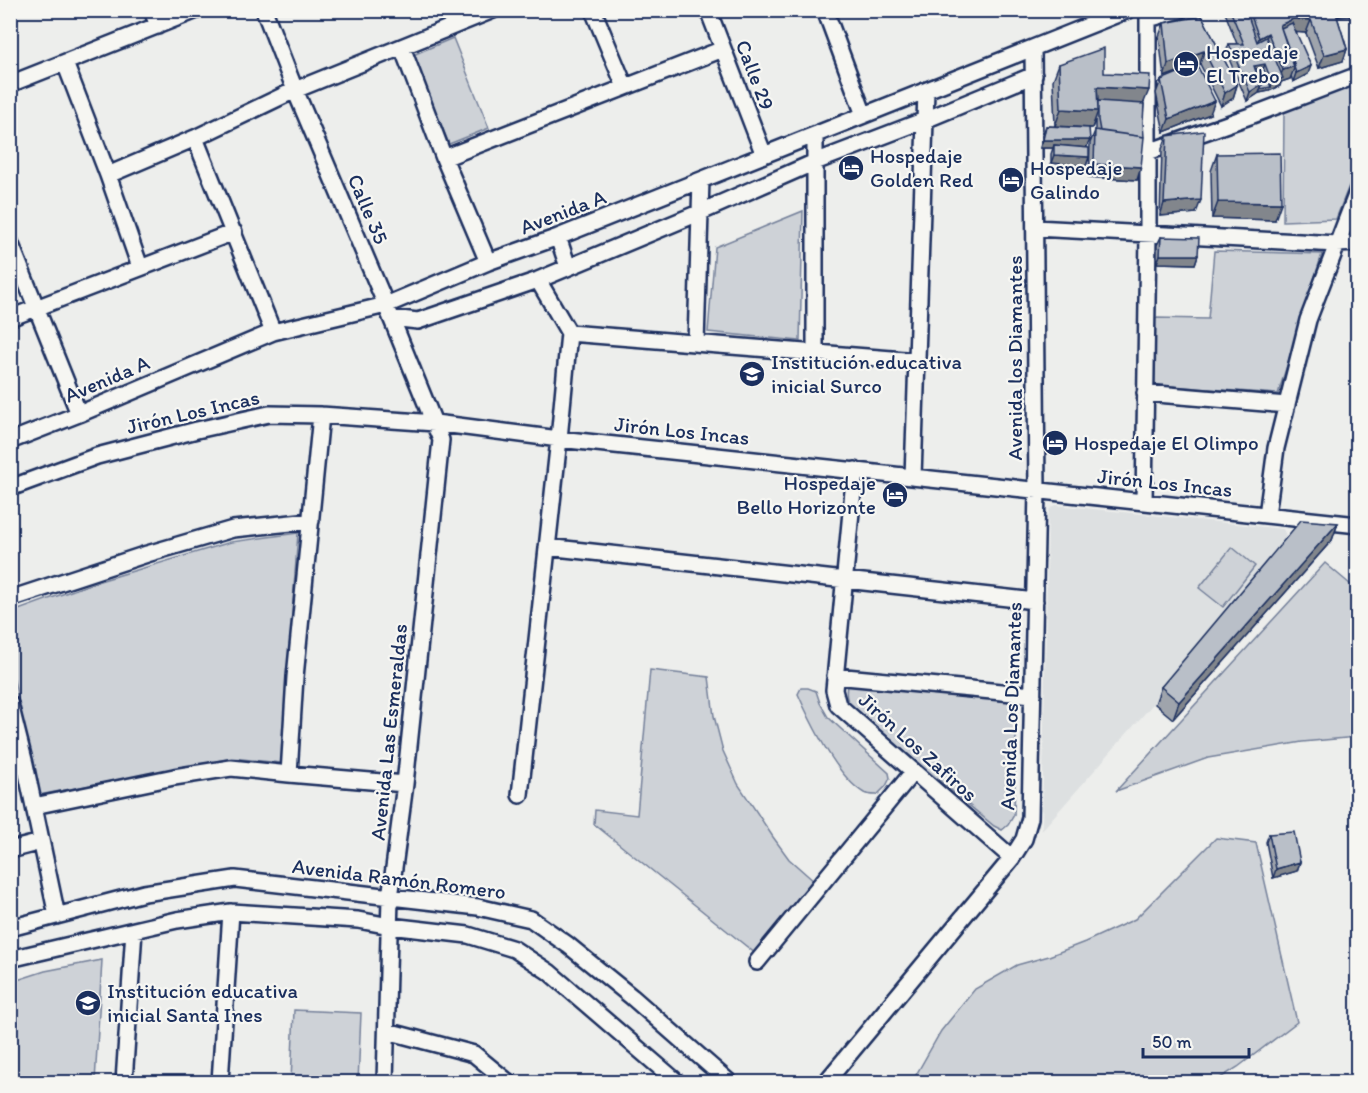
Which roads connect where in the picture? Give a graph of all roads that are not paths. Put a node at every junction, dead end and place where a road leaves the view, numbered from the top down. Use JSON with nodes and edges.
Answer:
{"nodes":[{"id":1,"x":152,"y":10,"type":"edge"},
{"id":2,"x":197,"y":10,"type":"edge"},
{"id":3,"x":264,"y":10,"type":"edge"},
{"id":4,"x":493,"y":10,"type":"edge"},
{"id":5,"x":593,"y":10,"type":"edge"},
{"id":6,"x":708,"y":10,"type":"edge"},
{"id":7,"x":825,"y":10,"type":"edge"},
{"id":8,"x":1128,"y":10,"type":"edge"},
{"id":9,"x":1180,"y":10,"type":"edge"},
{"id":10,"x":1148,"y":15,"type":"edge"},
{"id":11,"x":158,"y":26,"type":"junction"},
{"id":12,"x":402,"y":47,"type":"junction"},
{"id":13,"x":1033,"y":48,"type":"junction"},
{"id":14,"x":723,"y":50,"type":"junction"},
{"id":15,"x":64,"y":63,"type":"junction"},
{"id":16,"x":1034,"y":75,"type":"junction"},
{"id":17,"x":1358,"y":75,"type":"edge"},
{"id":18,"x":10,"y":84,"type":"edge"},
{"id":19,"x":625,"y":87,"type":"junction"},
{"id":20,"x":295,"y":90,"type":"junction"},
{"id":21,"x":926,"y":91,"type":"junction"},
{"id":22,"x":864,"y":115,"type":"junction"},
{"id":23,"x":925,"y":120,"type":"junction"},
{"id":24,"x":815,"y":135,"type":"junction"},
{"id":25,"x":195,"y":138,"type":"junction"},
{"id":26,"x":1148,"y":152,"type":"junction"},
{"id":27,"x":764,"y":155,"type":"junction"},
{"id":28,"x":444,"y":158,"type":"junction"},
{"id":29,"x":815,"y":162,"type":"junction"},
{"id":30,"x":108,"y":175,"type":"junction"},
{"id":31,"x":701,"y":180,"type":"junction"},
{"id":32,"x":1358,"y":190,"type":"edge"},
{"id":33,"x":701,"y":213,"type":"junction"},
{"id":34,"x":234,"y":231,"type":"junction"},
{"id":35,"x":1035,"y":233,"type":"junction"},
{"id":36,"x":1148,"y":234,"type":"junction"},
{"id":37,"x":558,"y":237,"type":"junction"},
{"id":38,"x":10,"y":242,"type":"edge"},
{"id":39,"x":1358,"y":243,"type":"edge"},
{"id":40,"x":1337,"y":244,"type":"junction"},
{"id":41,"x":488,"y":262,"type":"junction"},
{"id":42,"x":140,"y":267,"type":"junction"},
{"id":43,"x":568,"y":267,"type":"junction"},
{"id":44,"x":538,"y":280,"type":"junction"},
{"id":45,"x":37,"y":307,"type":"junction"},
{"id":46,"x":389,"y":311,"type":"junction"},
{"id":47,"x":10,"y":318,"type":"edge"},
{"id":48,"x":273,"y":332,"type":"junction"},
{"id":49,"x":569,"y":333,"type":"junction"},
{"id":50,"x":696,"y":343,"type":"junction"},
{"id":51,"x":815,"y":353,"type":"junction"},
{"id":52,"x":916,"y":361,"type":"junction"},
{"id":53,"x":1145,"y":393,"type":"junction"},
{"id":54,"x":1287,"y":405,"type":"junction"},
{"id":55,"x":80,"y":414,"type":"junction"},
{"id":56,"x":321,"y":415,"type":"junction"},
{"id":57,"x":435,"y":423,"type":"junction"},
{"id":58,"x":560,"y":439,"type":"junction"},
{"id":59,"x":10,"y":441,"type":"edge"},
{"id":60,"x":855,"y":470,"type":"junction"},
{"id":61,"x":913,"y":477,"type":"junction"},
{"id":62,"x":1037,"y":483,"type":"junction"},
{"id":63,"x":10,"y":488,"type":"edge"},
{"id":64,"x":1144,"y":502,"type":"junction"},
{"id":65,"x":1267,"y":515,"type":"junction"},
{"id":66,"x":311,"y":521,"type":"junction"},
{"id":67,"x":1358,"y":525,"type":"edge"},
{"id":68,"x":547,"y":547,"type":"junction"},
{"id":69,"x":845,"y":579,"type":"junction"},
{"id":70,"x":10,"y":599,"type":"edge"},
{"id":71,"x":1035,"y":601,"type":"junction"},
{"id":72,"x":835,"y":676,"type":"junction"},
{"id":73,"x":1033,"y":696,"type":"junction"},
{"id":74,"x":10,"y":704,"type":"edge"},
{"id":75,"x":913,"y":772,"type":"junction"},
{"id":76,"x":289,"y":774,"type":"junction"},
{"id":77,"x":405,"y":784,"type":"junction"},
{"id":78,"x":520,"y":795,"type":"dead end"},
{"id":79,"x":34,"y":806,"type":"junction"},
{"id":80,"x":41,"y":842,"type":"junction"},
{"id":81,"x":10,"y":850,"type":"edge"},
{"id":82,"x":1012,"y":858,"type":"junction"},
{"id":83,"x":390,"y":898,"type":"junction"},
{"id":84,"x":231,"y":912,"type":"junction"},
{"id":85,"x":57,"y":916,"type":"junction"},
{"id":86,"x":390,"y":926,"type":"junction"},
{"id":87,"x":10,"y":928,"type":"edge"},
{"id":88,"x":134,"y":930,"type":"junction"},
{"id":89,"x":10,"y":959,"type":"edge"},
{"id":90,"x":758,"y":962,"type":"dead end"},
{"id":91,"x":387,"y":1031,"type":"junction"},
{"id":92,"x":124,"y":1083,"type":"edge"},
{"id":93,"x":220,"y":1083,"type":"edge"},
{"id":94,"x":386,"y":1083,"type":"edge"},
{"id":95,"x":508,"y":1083,"type":"edge"},
{"id":96,"x":677,"y":1083,"type":"edge"},
{"id":97,"x":729,"y":1083,"type":"edge"},
{"id":98,"x":826,"y":1083,"type":"edge"}],
"edges":[{"from":1,"to":11,"type":"street"},
{"from":2,"to":11,"type":"street"},
{"from":3,"to":20,"type":"street","name":"Calle 35"},
{"from":4,"to":12,"type":"street"},
{"from":5,"to":19,"type":"street"},
{"from":6,"to":14,"type":"street","name":"Calle 29"},
{"from":7,"to":22,"type":"street"},
{"from":8,"to":13,"type":"street","name":"Avenida A"},
{"from":9,"to":10,"type":"street"},
{"from":10,"to":26,"type":"street"},
{"from":11,"to":15,"type":"street"},
{"from":12,"to":20,"type":"street"},
{"from":12,"to":28,"type":"street"},
{"from":13,"to":16,"type":"street","name":"Avenida Los Diamantes"},
{"from":13,"to":21,"type":"street","name":"Avenida A"},
{"from":14,"to":19,"type":"street"},
{"from":14,"to":27,"type":"street","name":"Calle 29"},
{"from":15,"to":18,"type":"street"},
{"from":15,"to":30,"type":"street"},
{"from":16,"to":23,"type":"street"},
{"from":16,"to":35,"type":"street","name":"Avenida Los Diamantes"},
{"from":17,"to":26,"type":"street"},
{"from":19,"to":28,"type":"street"},
{"from":20,"to":25,"type":"street"},
{"from":20,"to":46,"type":"street","name":"Calle 35"},
{"from":21,"to":22,"type":"street","name":"Avenida A"},
{"from":21,"to":23,"type":"street"},
{"from":22,"to":24,"type":"street","name":"Avenida A"},
{"from":23,"to":29,"type":"street"},
{"from":23,"to":52,"type":"street"},
{"from":24,"to":27,"type":"street","name":"Avenida A"},
{"from":24,"to":29,"type":"street"},
{"from":25,"to":30,"type":"street"},
{"from":25,"to":34,"type":"street"},
{"from":26,"to":36,"type":"street"},
{"from":27,"to":31,"type":"street","name":"Avenida A"},
{"from":28,"to":41,"type":"street"},
{"from":29,"to":33,"type":"street"},
{"from":29,"to":51,"type":"street"},
{"from":30,"to":42,"type":"street"},
{"from":31,"to":33,"type":"street"},
{"from":31,"to":37,"type":"street","name":"Avenida A"},
{"from":32,"to":40,"type":"street"},
{"from":33,"to":43,"type":"street"},
{"from":33,"to":50,"type":"street"},
{"from":34,"to":42,"type":"street"},
{"from":34,"to":48,"type":"street"},
{"from":35,"to":36,"type":"street"},
{"from":35,"to":62,"type":"street","name":"Avenida los Diamantes"},
{"from":36,"to":40,"type":"street"},
{"from":36,"to":53,"type":"street"},
{"from":37,"to":41,"type":"street","name":"Avenida A"},
{"from":37,"to":43,"type":"street"},
{"from":38,"to":45,"type":"street"},
{"from":39,"to":40,"type":"street"},
{"from":40,"to":54,"type":"street"},
{"from":41,"to":46,"type":"street","name":"Avenida A"},
{"from":42,"to":45,"type":"street"},
{"from":43,"to":44,"type":"street"},
{"from":44,"to":46,"type":"street"},
{"from":44,"to":49,"type":"street"},
{"from":45,"to":47,"type":"street"},
{"from":45,"to":55,"type":"street"},
{"from":46,"to":48,"type":"street","name":"Avenida A"},
{"from":46,"to":57,"type":"street","name":"Calle 35"},
{"from":48,"to":55,"type":"street","name":"Avenida A"},
{"from":49,"to":50,"type":"street"},
{"from":49,"to":58,"type":"street"},
{"from":50,"to":51,"type":"street"},
{"from":51,"to":52,"type":"street"},
{"from":52,"to":61,"type":"street"},
{"from":53,"to":54,"type":"street"},
{"from":53,"to":64,"type":"street"},
{"from":54,"to":65,"type":"street"},
{"from":55,"to":59,"type":"street","name":"Avenida A"},
{"from":56,"to":57,"type":"street","name":"Jirón Los Incas"},
{"from":56,"to":63,"type":"street","name":"Jirón Los Incas"},
{"from":56,"to":66,"type":"street"},
{"from":57,"to":58,"type":"street","name":"Jirón Los Incas"},
{"from":57,"to":77,"type":"street","name":"Avenida Las Esmeraldas"},
{"from":58,"to":60,"type":"street","name":"Jirón Los Incas"},
{"from":58,"to":68,"type":"street"},
{"from":60,"to":61,"type":"street","name":"Jirón Los Incas"},
{"from":60,"to":69,"type":"street","name":"Jirón Los Zafiros"},
{"from":61,"to":62,"type":"street","name":"Jirón Los Incas"},
{"from":62,"to":64,"type":"street","name":"Jirón Los Incas"},
{"from":62,"to":71,"type":"street","name":"Avenida Los Diamantes"},
{"from":64,"to":65,"type":"street","name":"Jirón Los Incas"},
{"from":65,"to":67,"type":"street","name":"Jirón Los Incas"},
{"from":66,"to":70,"type":"street"},
{"from":66,"to":76,"type":"street"},
{"from":68,"to":69,"type":"street"},
{"from":68,"to":78,"type":"street"},
{"from":69,"to":71,"type":"street"},
{"from":69,"to":72,"type":"street","name":"Jirón Los Zafiros"},
{"from":71,"to":73,"type":"street","name":"Avenida Los Diamantes"},
{"from":72,"to":73,"type":"street"},
{"from":72,"to":75,"type":"street","name":"Jirón Los Zafiros"},
{"from":73,"to":82,"type":"street","name":"Avenida Los Diamantes"},
{"from":74,"to":79,"type":"street"},
{"from":75,"to":82,"type":"street","name":"Jirón Los Zafiros"},
{"from":75,"to":90,"type":"street"},
{"from":76,"to":77,"type":"street"},
{"from":76,"to":79,"type":"street"},
{"from":77,"to":83,"type":"street","name":"Avenida Las Esmeraldas"},
{"from":79,"to":80,"type":"street"},
{"from":80,"to":81,"type":"street"},
{"from":80,"to":85,"type":"street"},
{"from":82,"to":98,"type":"street","name":"Avenida Los Diamantes"},
{"from":83,"to":85,"type":"street","name":"Avenida Ramón Romero"},
{"from":83,"to":86,"type":"street","name":"Avenida Las Esmeraldas"},
{"from":83,"to":97,"type":"street","name":"Avenida Ramón Romero"},
{"from":84,"to":86,"type":"street"},
{"from":84,"to":88,"type":"street"},
{"from":84,"to":93,"type":"street"},
{"from":85,"to":87,"type":"street","name":"Avenida Ramón Romero"},
{"from":86,"to":91,"type":"street","name":"Avenida Las Esmeraldas"},
{"from":86,"to":96,"type":"street"},
{"from":88,"to":89,"type":"street"},
{"from":88,"to":92,"type":"street"},
{"from":91,"to":94,"type":"street","name":"Avenida Las Esmeraldas"},
{"from":91,"to":95,"type":"street"}]}
